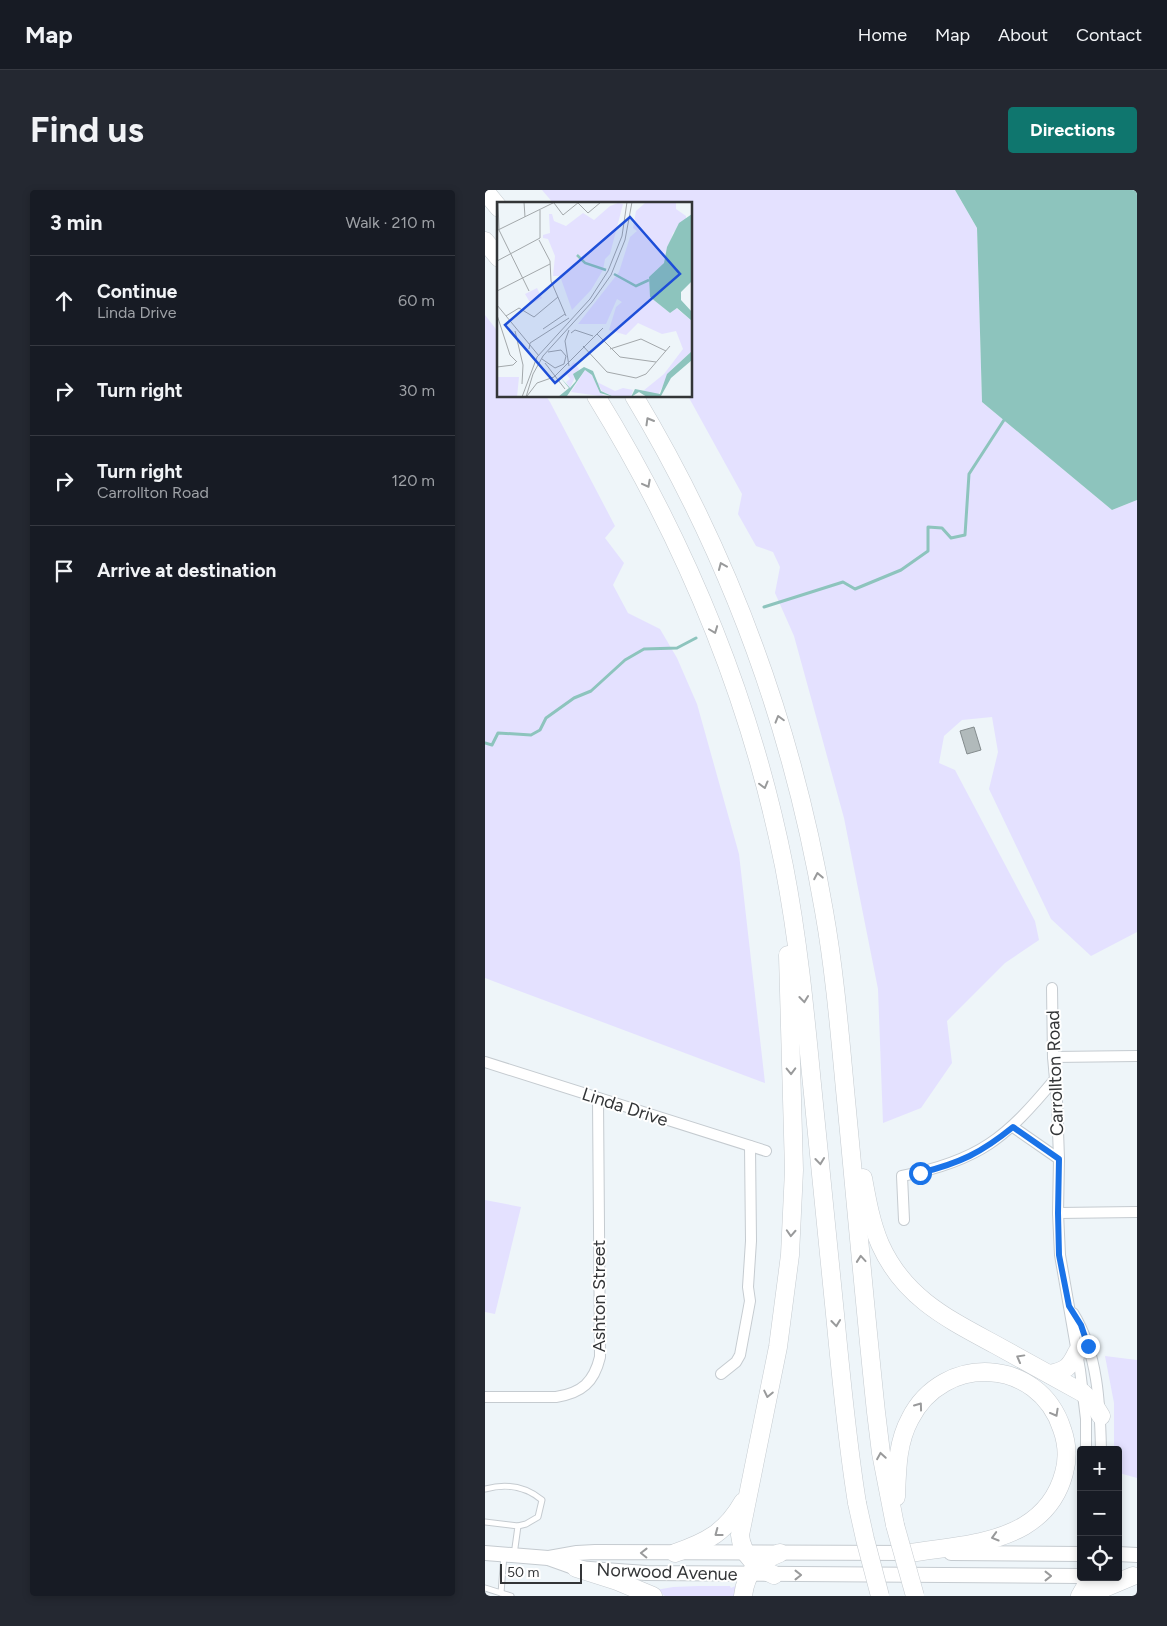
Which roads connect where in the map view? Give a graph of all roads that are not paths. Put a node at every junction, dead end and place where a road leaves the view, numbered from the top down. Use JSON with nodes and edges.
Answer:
{"nodes":[{"id":1,"x":485,"y":191,"type":"edge"},
{"id":2,"x":497,"y":206,"type":"edge"},
{"id":3,"x":485,"y":241,"type":"edge"},
{"id":4,"x":497,"y":256,"type":"edge"},
{"id":5,"x":597,"y":398,"type":"edge"},
{"id":6,"x":635,"y":398,"type":"edge"},
{"id":7,"x":783,"y":864,"type":"junction"},
{"id":8,"x":1052,"y":988,"type":"dead end"},
{"id":9,"x":1137,"y":1056,"type":"edge"},
{"id":10,"x":1053,"y":1057,"type":"junction"},
{"id":11,"x":485,"y":1062,"type":"edge"},
{"id":12,"x":1055,"y":1079,"type":"junction"},
{"id":13,"x":845,"y":1086,"type":"junction"},
{"id":14,"x":598,"y":1099,"type":"junction"},
{"id":15,"x":1013,"y":1127,"type":"junction"},
{"id":16,"x":750,"y":1146,"type":"junction"},
{"id":17,"x":766,"y":1151,"type":"dead end"},
{"id":18,"x":1059,"y":1159,"type":"junction"},
{"id":19,"x":1137,"y":1212,"type":"edge"},
{"id":20,"x":1058,"y":1213,"type":"junction"},
{"id":21,"x":904,"y":1220,"type":"dead end"},
{"id":22,"x":1069,"y":1306,"type":"junction"},
{"id":23,"x":1077,"y":1352,"type":"junction"},
{"id":24,"x":721,"y":1374,"type":"dead end"},
{"id":25,"x":1049,"y":1374,"type":"junction"},
{"id":26,"x":1083,"y":1393,"type":"junction"},
{"id":27,"x":485,"y":1397,"type":"edge"},
{"id":28,"x":1101,"y":1416,"type":"junction"},
{"id":29,"x":1087,"y":1446,"type":"edge"},
{"id":30,"x":1101,"y":1446,"type":"edge"},
{"id":31,"x":485,"y":1489,"type":"edge"},
{"id":32,"x":747,"y":1495,"type":"junction"},
{"id":33,"x":893,"y":1503,"type":"junction"},
{"id":34,"x":485,"y":1522,"type":"edge"},
{"id":35,"x":518,"y":1526,"type":"junction"},
{"id":36,"x":485,"y":1553,"type":"edge"},
{"id":37,"x":675,"y":1553,"type":"junction"},
{"id":38,"x":780,"y":1553,"type":"joint"},
{"id":39,"x":911,"y":1553,"type":"junction"},
{"id":40,"x":1077,"y":1554,"type":"edge"},
{"id":41,"x":1122,"y":1554,"type":"edge"},
{"id":42,"x":509,"y":1555,"type":"junction"},
{"id":43,"x":1137,"y":1555,"type":"edge"},
{"id":44,"x":548,"y":1558,"type":"junction"},
{"id":45,"x":750,"y":1564,"type":"junction"},
{"id":46,"x":576,"y":1568,"type":"junction"},
{"id":47,"x":775,"y":1575,"type":"joint"},
{"id":48,"x":1129,"y":1575,"type":"edge"},
{"id":49,"x":1077,"y":1576,"type":"edge"},
{"id":50,"x":1089,"y":1581,"type":"edge"},
{"id":51,"x":486,"y":1588,"type":"edge"},
{"id":52,"x":506,"y":1595,"type":"edge"},
{"id":53,"x":485,"y":1596,"type":"edge"},
{"id":54,"x":653,"y":1596,"type":"edge"},
{"id":55,"x":743,"y":1596,"type":"edge"},
{"id":56,"x":880,"y":1596,"type":"edge"},
{"id":57,"x":915,"y":1596,"type":"edge"},
{"id":58,"x":1081,"y":1596,"type":"edge"},
{"id":59,"x":1093,"y":1596,"type":"edge"}],
"edges":[{"from":1,"to":2,"type":"highway"},
{"from":3,"to":4,"type":"highway"},
{"from":5,"to":7,"type":"highway","one_way":true},
{"from":13,"to":6,"type":"highway","one_way":true},
{"from":7,"to":32,"type":"highway","one_way":true},
{"from":7,"to":56,"type":"highway","one_way":true,"bridge":true},
{"from":8,"to":10,"type":"street","name":"Carrollton Road"},
{"from":9,"to":10,"type":"street"},
{"from":10,"to":12,"type":"street","name":"Carrollton Road"},
{"from":11,"to":14,"type":"street","name":"Linda Drive"},
{"from":12,"to":15,"type":"street"},
{"from":12,"to":18,"type":"street","name":"Carrollton Road"},
{"from":25,"to":13,"type":"highway","one_way":true},
{"from":33,"to":13,"type":"highway","one_way":true},
{"from":14,"to":16,"type":"street","name":"Linda Drive"},
{"from":14,"to":27,"type":"street","name":"Ashton Street"},
{"from":15,"to":18,"type":"street"},
{"from":15,"to":21,"type":"street"},
{"from":16,"to":17,"type":"street","name":"Linda Drive"},
{"from":16,"to":24,"type":"street"},
{"from":18,"to":20,"type":"street","name":"Carrollton Road"},
{"from":19,"to":20,"type":"street"},
{"from":20,"to":22,"type":"street","name":"Carrollton Road"},
{"from":22,"to":23,"type":"street","name":"Carrollton Road"},
{"from":22,"to":28,"type":"street","name":"Carrollton Road"},
{"from":23,"to":25,"type":"highway"},
{"from":23,"to":26,"type":"street","name":"Carrollton Road"},
{"from":25,"to":26,"type":"highway"},
{"from":26,"to":28,"type":"highway"},
{"from":26,"to":29,"type":"street","name":"Carrollton Road"},
{"from":28,"to":30,"type":"street","name":"Carrollton Road"},
{"from":31,"to":35,"type":"lane"},
{"from":32,"to":37,"type":"highway","one_way":true},
{"from":32,"to":45,"type":"highway"},
{"from":33,"to":39,"type":"highway","one_way":true},
{"from":33,"to":57,"type":"highway","bridge":true},
{"from":34,"to":35,"type":"lane"},
{"from":35,"to":42,"type":"lane"},
{"from":36,"to":42,"type":"main road"},
{"from":37,"to":44,"type":"main road","name":"Norwood Avenue","one_way":true},
{"from":37,"to":45,"type":"main road","name":"Norwood Avenue"},
{"from":38,"to":39,"type":"main road"},
{"from":38,"to":45,"type":"highway"},
{"from":39,"to":40,"type":"main road"},
{"from":41,"to":43,"type":"main road"},
{"from":42,"to":44,"type":"main road"},
{"from":42,"to":52,"type":"lane"},
{"from":44,"to":46,"type":"main road","name":"Norwood Avenue"},
{"from":45,"to":46,"type":"main road","name":"Norwood Avenue"},
{"from":45,"to":47,"type":"highway"},
{"from":45,"to":55,"type":"highway"},
{"from":46,"to":54,"type":"highway"},
{"from":47,"to":49,"type":"main road","one_way":true},
{"from":48,"to":59,"type":"highway"},
{"from":50,"to":58,"type":"highway"},
{"from":51,"to":52,"type":"lane"},
{"from":51,"to":53,"type":"lane"}]}
